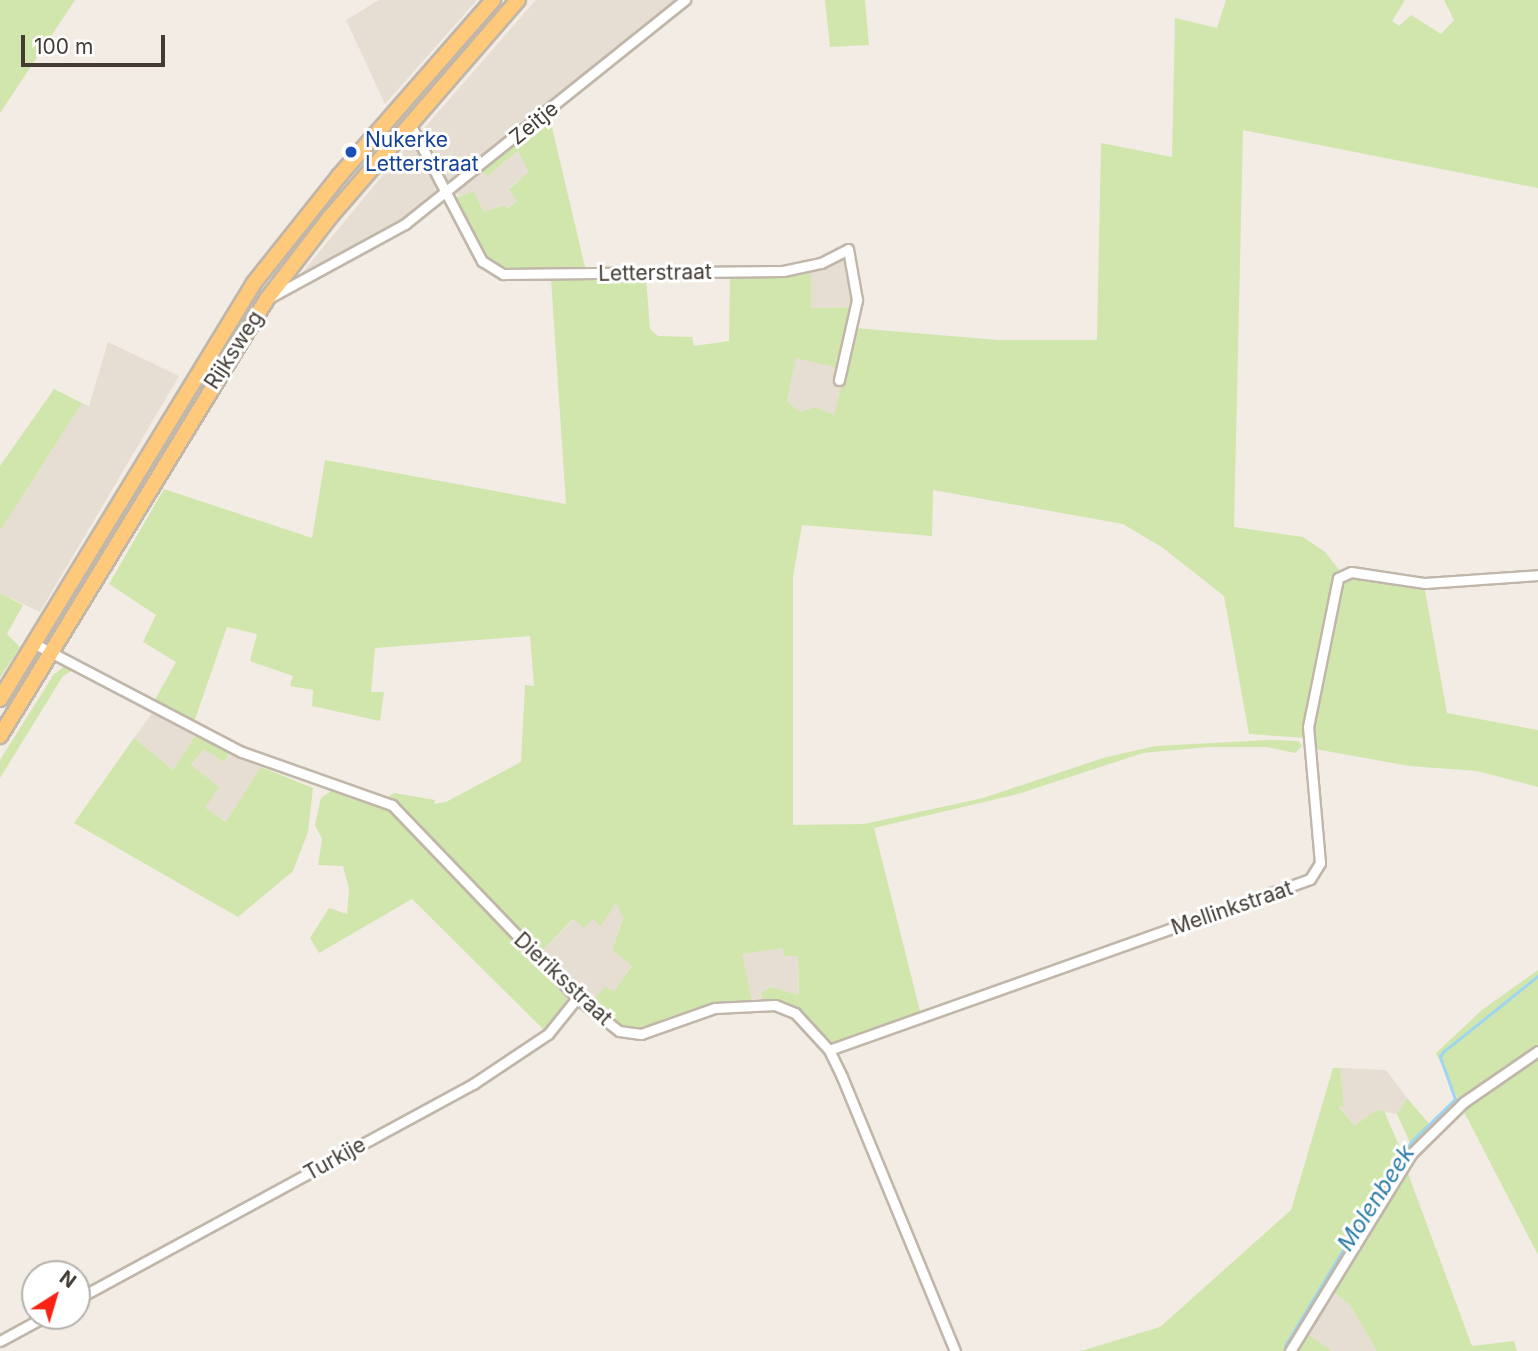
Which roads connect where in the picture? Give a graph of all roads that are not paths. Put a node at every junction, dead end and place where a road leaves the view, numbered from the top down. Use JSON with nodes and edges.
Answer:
{"nodes":[{"id":1,"x":493,"y":0,"type":"edge"},
{"id":2,"x":519,"y":0,"type":"edge"},
{"id":3,"x":685,"y":0,"type":"edge"},
{"id":4,"x":410,"y":124,"type":"junction"},
{"id":5,"x":448,"y":192,"type":"junction"},
{"id":6,"x":267,"y":299,"type":"junction"},
{"id":7,"x":839,"y":380,"type":"dead end"},
{"id":8,"x":1538,"y":575,"type":"edge"},
{"id":9,"x":35,"y":644,"type":"junction"},
{"id":10,"x":52,"y":654,"type":"junction"},
{"id":11,"x":0,"y":699,"type":"edge"},
{"id":12,"x":0,"y":736,"type":"edge"},
{"id":13,"x":577,"y":998,"type":"junction"},
{"id":14,"x":829,"y":1050,"type":"junction"},
{"id":15,"x":1538,"y":1051,"type":"edge"},
{"id":16,"x":91,"y":1291,"type":"edge"},
{"id":17,"x":21,"y":1330,"type":"edge"},
{"id":18,"x":0,"y":1341,"type":"edge"},
{"id":19,"x":955,"y":1351,"type":"edge"},
{"id":20,"x":1290,"y":1351,"type":"edge"}],
"edges":[{"from":1,"to":9,"type":"highway","name":"Rijksweg"},
{"from":2,"to":4,"type":"highway","name":"Rijksweg"},
{"from":3,"to":5,"type":"street","name":"Zeitje"},
{"from":4,"to":5,"type":"street","name":"Letterstraat"},
{"from":4,"to":6,"type":"highway","name":"Rijksweg"},
{"from":5,"to":6,"type":"street","name":"Zeitje"},
{"from":5,"to":7,"type":"street","name":"Letterstraat"},
{"from":6,"to":10,"type":"highway","name":"Rijksweg"},
{"from":8,"to":14,"type":"street","name":"Mellinkstraat"},
{"from":9,"to":10,"type":"street","name":"Dieriksstraat"},
{"from":9,"to":11,"type":"highway","name":"Rijksweg"},
{"from":10,"to":12,"type":"highway","name":"Rijksweg"},
{"from":10,"to":13,"type":"street","name":"Dieriksstraat"},
{"from":13,"to":14,"type":"street","name":"Dieriksstraat"},
{"from":13,"to":16,"type":"street","name":"Turkije"},
{"from":14,"to":19,"type":"street","name":"Dieriksstraat"},
{"from":15,"to":20,"type":"street"},
{"from":17,"to":18,"type":"street"}]}
